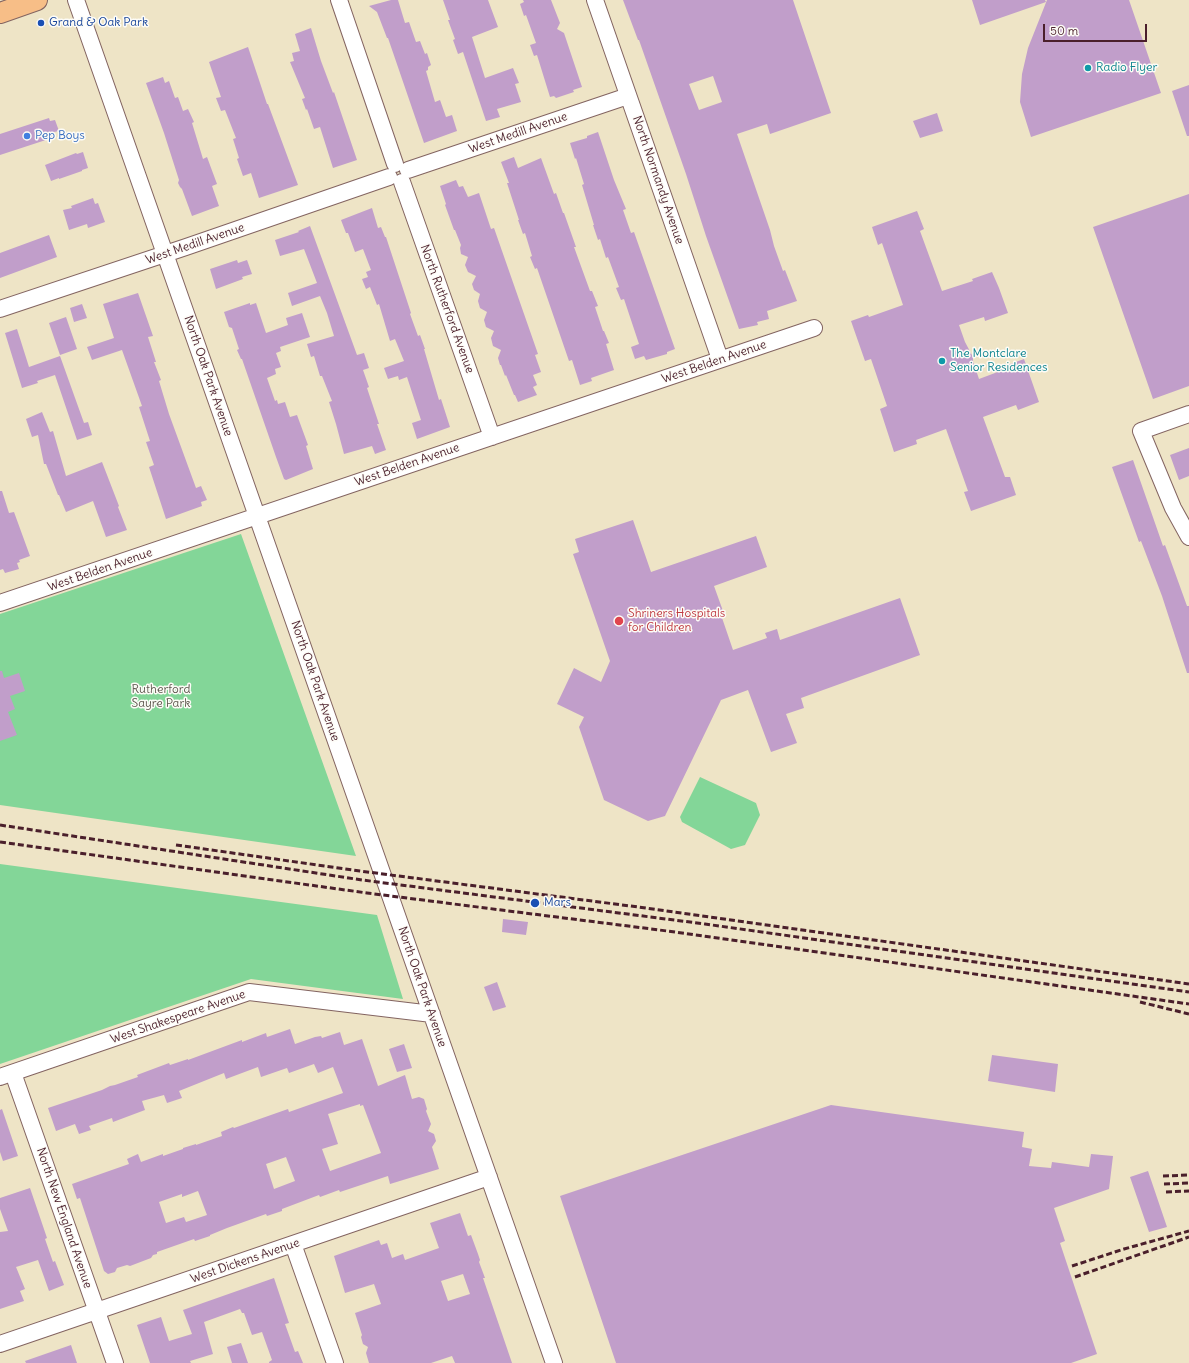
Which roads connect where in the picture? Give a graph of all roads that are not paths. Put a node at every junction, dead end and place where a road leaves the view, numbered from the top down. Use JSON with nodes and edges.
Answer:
{"nodes":[{"id":1,"x":37,"y":0,"type":"edge"},
{"id":2,"x":76,"y":0,"type":"edge"},
{"id":3,"x":339,"y":0,"type":"edge"},
{"id":4,"x":595,"y":0,"type":"edge"},
{"id":5,"x":0,"y":12,"type":"edge"},
{"id":6,"x":628,"y":96,"type":"junction"},
{"id":7,"x":398,"y":173,"type":"junction"},
{"id":8,"x":165,"y":254,"type":"junction"},
{"id":9,"x":0,"y":309,"type":"edge"},
{"id":10,"x":814,"y":328,"type":"dead end"},
{"id":11,"x":720,"y":360,"type":"junction"},
{"id":12,"x":1189,"y":414,"type":"edge"},
{"id":13,"x":492,"y":437,"type":"junction"},
{"id":14,"x":257,"y":516,"type":"junction"},
{"id":15,"x":1189,"y":537,"type":"edge"},
{"id":16,"x":0,"y":604,"type":"edge"},
{"id":17,"x":432,"y":1014,"type":"junction"},
{"id":18,"x":7,"y":1075,"type":"edge"},
{"id":19,"x":489,"y":1176,"type":"junction"},
{"id":20,"x":293,"y":1244,"type":"junction"},
{"id":21,"x":97,"y":1311,"type":"junction"},
{"id":22,"x":0,"y":1344,"type":"edge"},
{"id":23,"x":115,"y":1363,"type":"edge"},
{"id":24,"x":335,"y":1363,"type":"edge"},
{"id":25,"x":554,"y":1363,"type":"edge"}],
"edges":[{"from":1,"to":5,"type":"main road"},
{"from":2,"to":8,"type":"street","name":"North Oak Park Avenue"},
{"from":3,"to":7,"type":"street","name":"North Rutherford Avenue"},
{"from":4,"to":6,"type":"street","name":"North Normandy Avenue"},
{"from":6,"to":7,"type":"street","name":"West Medill Avenue"},
{"from":6,"to":11,"type":"street","name":"North Normandy Avenue"},
{"from":7,"to":8,"type":"street","name":"West Medill Avenue"},
{"from":7,"to":13,"type":"street","name":"North Rutherford Avenue"},
{"from":8,"to":9,"type":"street","name":"West Medill Avenue"},
{"from":8,"to":14,"type":"street","name":"North Oak Park Avenue"},
{"from":10,"to":11,"type":"street","name":"West Belden Avenue"},
{"from":11,"to":13,"type":"street","name":"West Belden Avenue"},
{"from":12,"to":15,"type":"street"},
{"from":13,"to":14,"type":"street","name":"West Belden Avenue"},
{"from":14,"to":16,"type":"street","name":"West Belden Avenue"},
{"from":14,"to":17,"type":"street","name":"North Oak Park Avenue"},
{"from":17,"to":18,"type":"street","name":"West Shakespeare Avenue"},
{"from":17,"to":19,"type":"street","name":"North Oak Park Avenue"},
{"from":18,"to":21,"type":"street","name":"North New England Avenue"},
{"from":19,"to":20,"type":"street","name":"West Dickens Avenue"},
{"from":19,"to":25,"type":"street","name":"North Oak Park Avenue"},
{"from":20,"to":21,"type":"street","name":"West Dickens Avenue"},
{"from":20,"to":24,"type":"street"},
{"from":21,"to":22,"type":"street","name":"West Dickens Avenue"},
{"from":21,"to":23,"type":"street","name":"North New England Avenue"}]}
